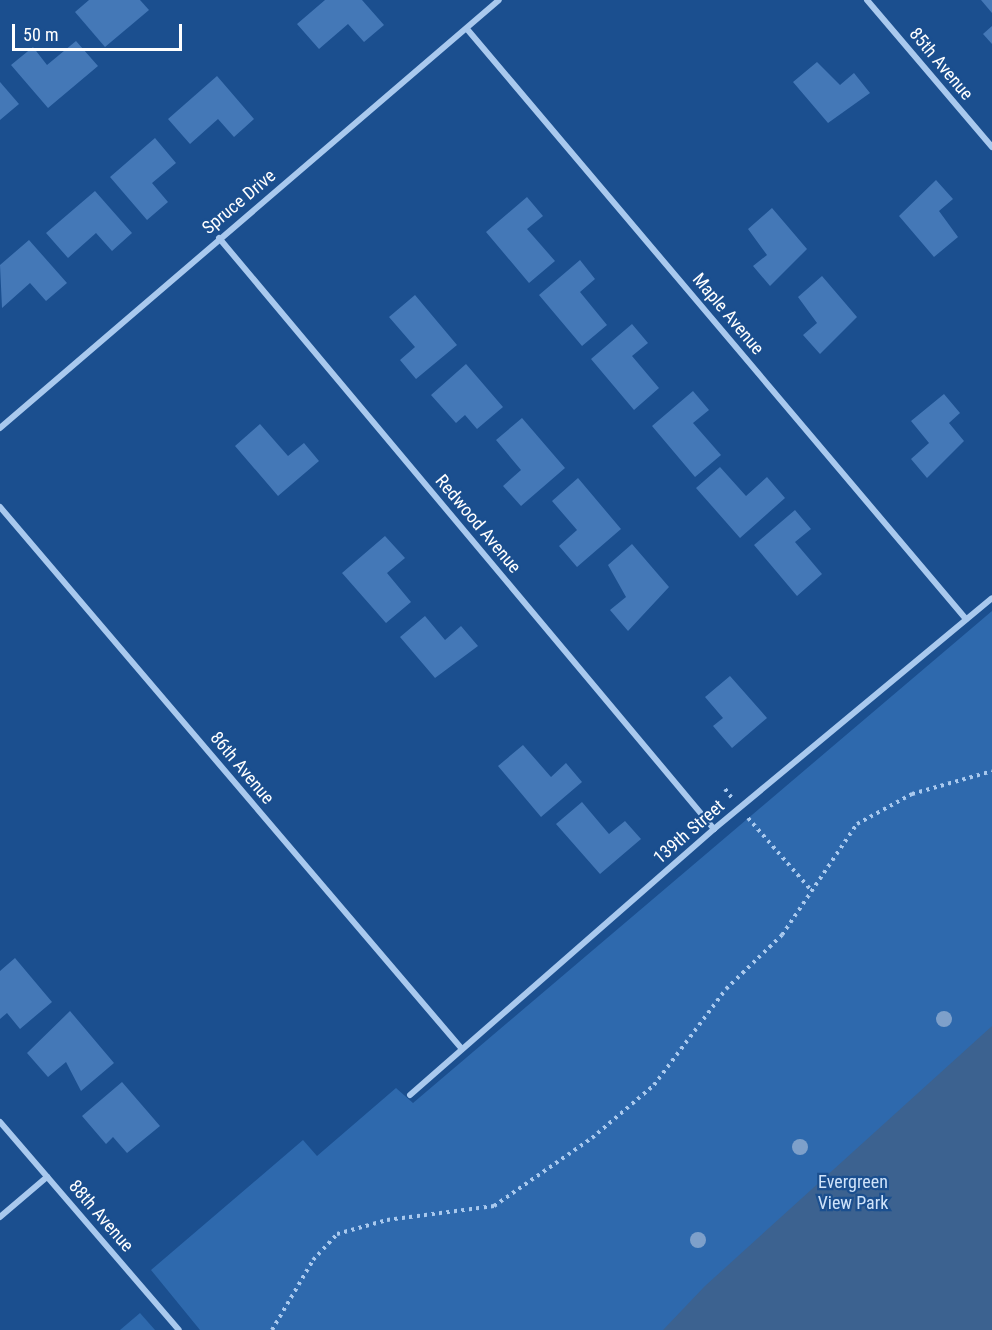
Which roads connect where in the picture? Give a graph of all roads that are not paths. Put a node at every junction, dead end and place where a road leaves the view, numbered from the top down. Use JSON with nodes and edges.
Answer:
{"nodes":[{"id":1,"x":500,"y":0,"type":"edge"},
{"id":2,"x":867,"y":0,"type":"edge"},
{"id":3,"x":467,"y":29,"type":"junction"},
{"id":4,"x":992,"y":147,"type":"edge"},
{"id":5,"x":219,"y":238,"type":"junction"},
{"id":6,"x":0,"y":428,"type":"edge"},
{"id":7,"x":0,"y":507,"type":"edge"},
{"id":8,"x":992,"y":598,"type":"edge"},
{"id":9,"x":966,"y":619,"type":"junction"},
{"id":10,"x":714,"y":829,"type":"junction"},
{"id":11,"x":462,"y":1049,"type":"junction"},
{"id":12,"x":410,"y":1095,"type":"dead end"},
{"id":13,"x":0,"y":1122,"type":"edge"},
{"id":14,"x":47,"y":1177,"type":"junction"},
{"id":15,"x":0,"y":1217,"type":"edge"},
{"id":16,"x":179,"y":1330,"type":"edge"}],
"edges":[{"from":1,"to":3,"type":"street","name":"Spruce Drive"},
{"from":2,"to":4,"type":"street","name":"85th Avenue"},
{"from":3,"to":5,"type":"street","name":"Spruce Drive"},
{"from":3,"to":9,"type":"street","name":"Maple Avenue"},
{"from":5,"to":6,"type":"street","name":"Spruce Drive"},
{"from":5,"to":10,"type":"street","name":"Redwood Avenue"},
{"from":7,"to":11,"type":"street","name":"86th Avenue"},
{"from":8,"to":9,"type":"street","name":"139th Street"},
{"from":9,"to":10,"type":"street","name":"139th Street"},
{"from":10,"to":11,"type":"street","name":"139th Street"},
{"from":11,"to":12,"type":"street","name":"139th Street"},
{"from":13,"to":14,"type":"street","name":"88th Avenue"},
{"from":14,"to":15,"type":"street"},
{"from":14,"to":16,"type":"street","name":"88th Avenue"}]}
